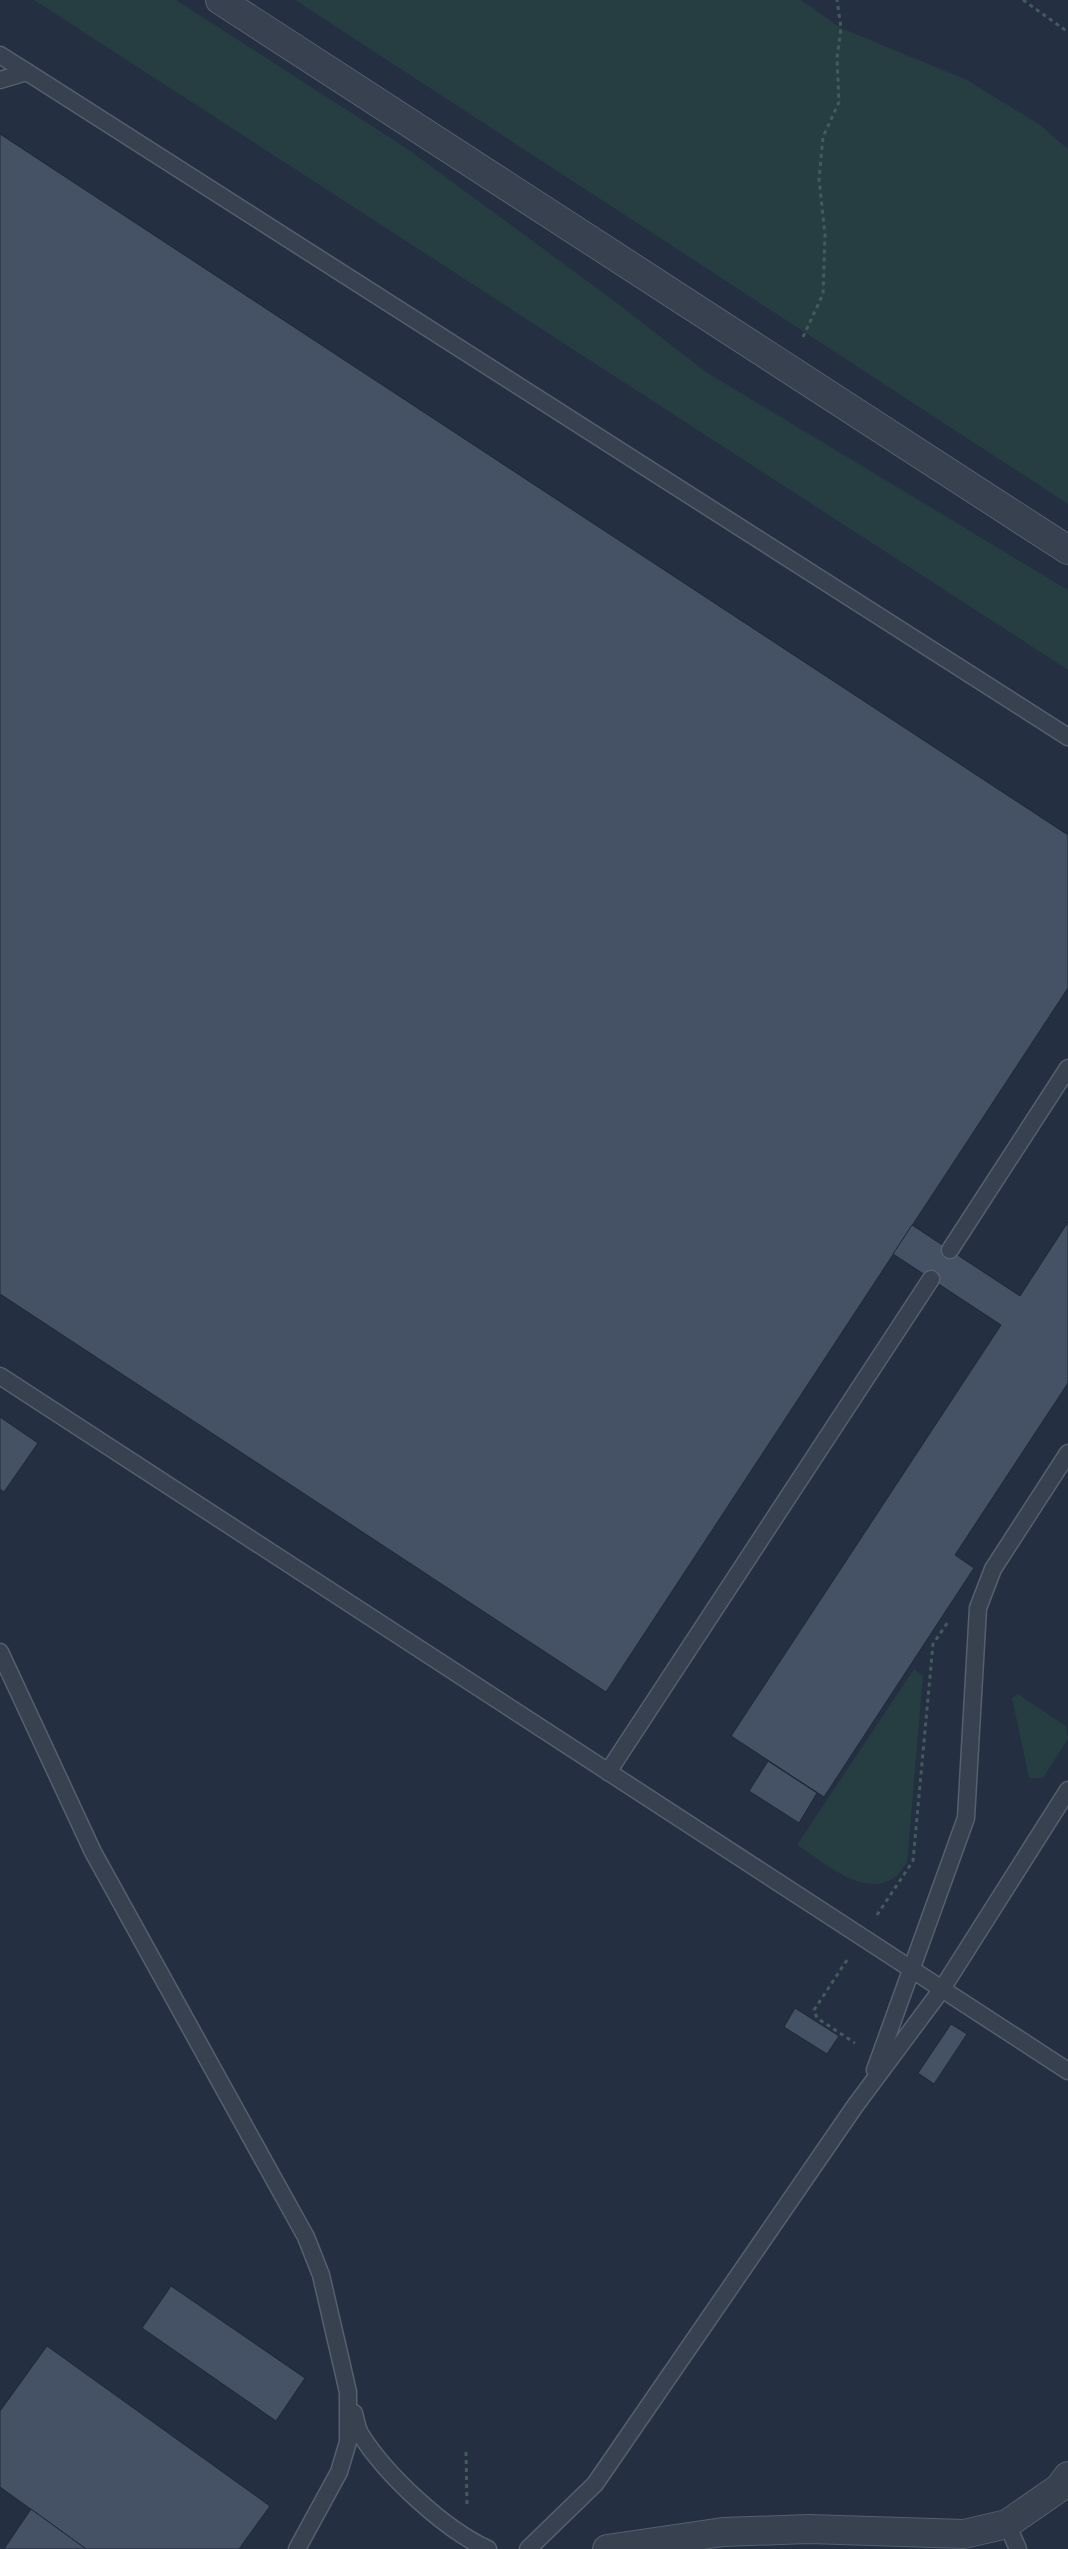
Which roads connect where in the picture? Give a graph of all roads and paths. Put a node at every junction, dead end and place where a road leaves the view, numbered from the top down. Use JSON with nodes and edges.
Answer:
{"nodes":[{"id":1,"x":220,"y":0,"type":"edge"},
{"id":2,"x":837,"y":0,"type":"edge"},
{"id":3,"x":1023,"y":0,"type":"edge"},
{"id":4,"x":1068,"y":32,"type":"edge"},
{"id":5,"x":0,"y":54,"type":"edge"},
{"id":6,"x":27,"y":72,"type":"junction"},
{"id":7,"x":0,"y":80,"type":"edge"},
{"id":8,"x":787,"y":370,"type":"junction"},
{"id":9,"x":1068,"y":550,"type":"edge"},
{"id":10,"x":1068,"y":737,"type":"edge"},
{"id":11,"x":1068,"y":1068,"type":"edge"},
{"id":12,"x":950,"y":1250,"type":"dead end"},
{"id":13,"x":931,"y":1279,"type":"dead end"},
{"id":14,"x":0,"y":1376,"type":"edge"},
{"id":15,"x":1068,"y":1453,"type":"edge"},
{"id":16,"x":952,"y":1615,"type":"dead end"},
{"id":17,"x":0,"y":1652,"type":"edge"},
{"id":18,"x":608,"y":1772,"type":"junction"},
{"id":19,"x":1068,"y":1790,"type":"edge"},
{"id":20,"x":862,"y":1938,"type":"junction"},
{"id":21,"x":911,"y":1969,"type":"junction"},
{"id":22,"x":942,"y":1989,"type":"junction"},
{"id":23,"x":858,"y":2045,"type":"dead end"},
{"id":24,"x":1068,"y":2071,"type":"edge"},
{"id":25,"x":869,"y":2087,"type":"junction"},
{"id":26,"x":348,"y":2392,"type":"junction"},
{"id":27,"x":466,"y":2452,"type":"dead end"},
{"id":28,"x":1068,"y":2476,"type":"edge"},
{"id":29,"x":1007,"y":2524,"type":"junction"},
{"id":30,"x":468,"y":2540,"type":"junction"},
{"id":31,"x":297,"y":2549,"type":"edge"},
{"id":32,"x":488,"y":2549,"type":"edge"},
{"id":33,"x":528,"y":2549,"type":"edge"},
{"id":34,"x":607,"y":2549,"type":"edge"},
{"id":35,"x":1018,"y":2549,"type":"edge"}],
"edges":[{"from":1,"to":8,"type":"street"},
{"from":2,"to":8,"type":"path"},
{"from":3,"to":4,"type":"path"},
{"from":5,"to":6,"type":"lane"},
{"from":6,"to":7,"type":"lane"},
{"from":6,"to":10,"type":"lane"},
{"from":8,"to":9,"type":"street"},
{"from":11,"to":12,"type":"lane"},
{"from":13,"to":18,"type":"lane"},
{"from":14,"to":18,"type":"lane"},
{"from":15,"to":21,"type":"lane"},
{"from":16,"to":20,"type":"path"},
{"from":17,"to":26,"type":"lane"},
{"from":18,"to":20,"type":"lane"},
{"from":19,"to":22,"type":"lane"},
{"from":20,"to":21,"type":"lane"},
{"from":20,"to":23,"type":"path"},
{"from":21,"to":22,"type":"lane"},
{"from":21,"to":25,"type":"lane"},
{"from":22,"to":24,"type":"lane"},
{"from":22,"to":25,"type":"lane"},
{"from":25,"to":33,"type":"lane"},
{"from":26,"to":30,"type":"lane"},
{"from":26,"to":31,"type":"lane"},
{"from":27,"to":30,"type":"path"},
{"from":28,"to":29,"type":"street"},
{"from":29,"to":34,"type":"street"},
{"from":29,"to":35,"type":"lane"},
{"from":30,"to":32,"type":"lane"}]}
